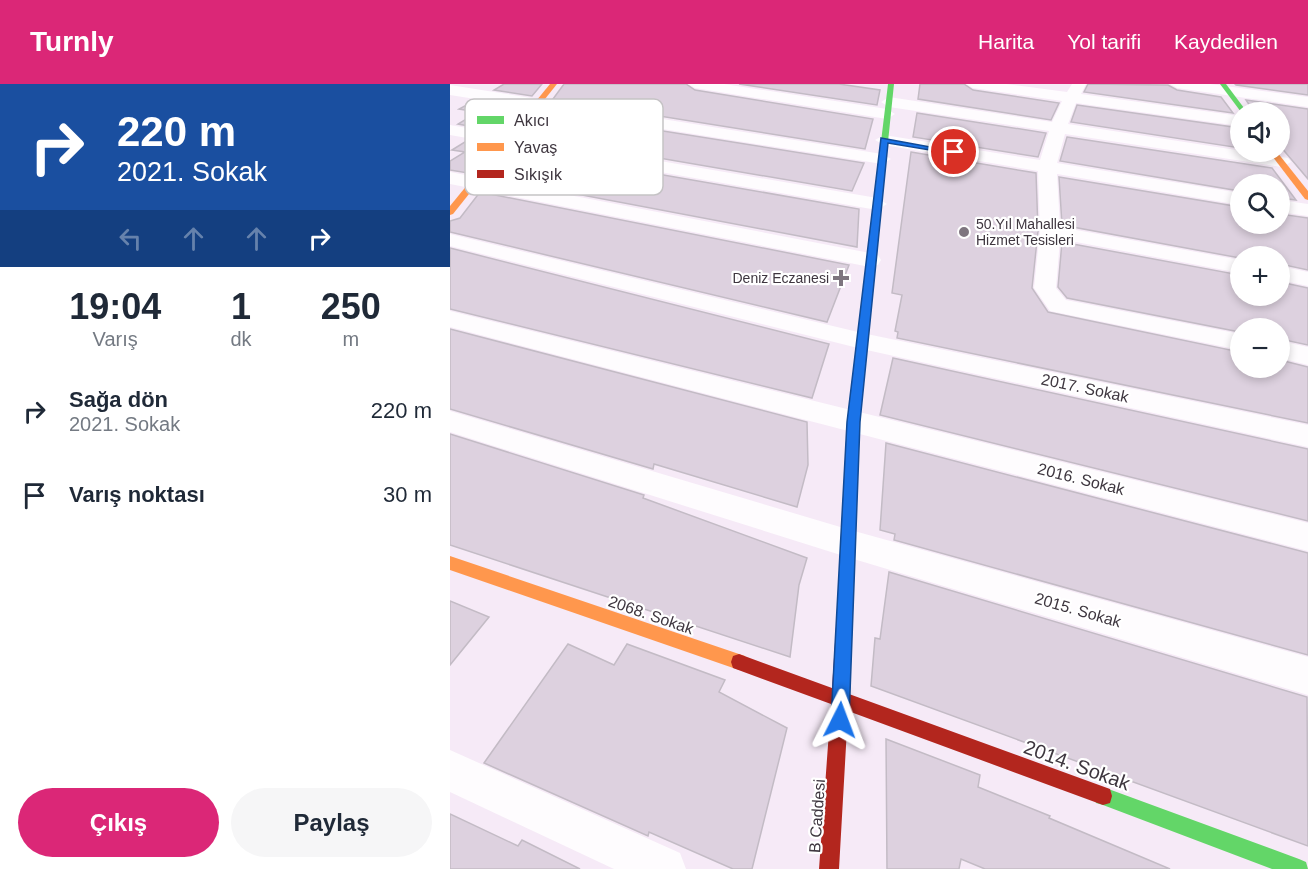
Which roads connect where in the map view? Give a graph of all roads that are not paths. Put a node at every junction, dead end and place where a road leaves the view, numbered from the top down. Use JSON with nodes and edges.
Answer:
{"nodes":[{"id":1,"x":554,"y":84,"type":"edge"},
{"id":2,"x":891,"y":84,"type":"edge"},
{"id":3,"x":973,"y":84,"type":"edge"},
{"id":4,"x":1177,"y":84,"type":"edge"},
{"id":5,"x":705,"y":85,"type":"edge"},
{"id":6,"x":1225,"y":87,"type":"edge"},
{"id":7,"x":450,"y":90,"type":"edge"},
{"id":8,"x":1075,"y":91,"type":"edge"},
{"id":9,"x":503,"y":99,"type":"edge"},
{"id":10,"x":543,"y":99,"type":"edge"},
{"id":11,"x":1236,"y":102,"type":"edge"},
{"id":12,"x":1308,"y":102,"type":"edge"},
{"id":13,"x":888,"y":108,"type":"junction"},
{"id":14,"x":1230,"y":119,"type":"edge"},
{"id":15,"x":663,"y":125,"type":"edge"},
{"id":16,"x":1058,"y":129,"type":"junction"},
{"id":17,"x":450,"y":130,"type":"edge"},
{"id":18,"x":465,"y":133,"type":"edge"},
{"id":19,"x":884,"y":140,"type":"junction"},
{"id":20,"x":1230,"y":151,"type":"edge"},
{"id":21,"x":882,"y":159,"type":"junction"},
{"id":22,"x":1281,"y":162,"type":"edge"},
{"id":23,"x":663,"y":167,"type":"edge"},
{"id":24,"x":1047,"y":167,"type":"junction"},
{"id":25,"x":450,"y":178,"type":"edge"},
{"id":26,"x":465,"y":181,"type":"edge"},
{"id":27,"x":465,"y":195,"type":"edge"},
{"id":28,"x":537,"y":195,"type":"edge"},
{"id":29,"x":1230,"y":197,"type":"edge"},
{"id":30,"x":1308,"y":197,"type":"edge"},
{"id":31,"x":877,"y":204,"type":"junction"},
{"id":32,"x":1290,"y":207,"type":"edge"},
{"id":33,"x":1308,"y":210,"type":"edge"},
{"id":34,"x":450,"y":212,"type":"edge"},
{"id":35,"x":1050,"y":231,"type":"junction"},
{"id":36,"x":450,"y":240,"type":"edge"},
{"id":37,"x":870,"y":260,"type":"junction"},
{"id":38,"x":1230,"y":264,"type":"edge"},
{"id":39,"x":1290,"y":275,"type":"edge"},
{"id":40,"x":1308,"y":279,"type":"edge"},
{"id":41,"x":450,"y":319,"type":"edge"},
{"id":42,"x":1230,"y":340,"type":"edge"},
{"id":43,"x":862,"y":341,"type":"junction"},
{"id":44,"x":1290,"y":352,"type":"edge"},
{"id":45,"x":1308,"y":356,"type":"edge"},
{"id":46,"x":450,"y":421,"type":"edge"},
{"id":47,"x":853,"y":422,"type":"junction"},
{"id":48,"x":1308,"y":436,"type":"edge"},
{"id":49,"x":1308,"y":537,"type":"edge"},
{"id":50,"x":847,"y":543,"type":"junction"},
{"id":51,"x":450,"y":563,"type":"edge"},
{"id":52,"x":1308,"y":676,"type":"edge"},
{"id":53,"x":842,"y":698,"type":"junction"},
{"id":54,"x":450,"y":771,"type":"edge"},
{"id":55,"x":664,"y":869,"type":"edge"},
{"id":56,"x":830,"y":869,"type":"edge"},
{"id":57,"x":1299,"y":869,"type":"edge"}],
"edges":[{"from":1,"to":10,"type":"street"},
{"from":2,"to":13,"type":"street","name":"B Caddesi"},
{"from":3,"to":8,"type":"street"},
{"from":4,"to":6,"type":"street"},
{"from":5,"to":13,"type":"street"},
{"from":6,"to":11,"type":"street"},
{"from":6,"to":12,"type":"street"},
{"from":7,"to":9,"type":"street"},
{"from":8,"to":14,"type":"street"},
{"from":8,"to":16,"type":"street"},
{"from":13,"to":16,"type":"street"},
{"from":13,"to":19,"type":"street","name":"B Caddesi"},
{"from":15,"to":21,"type":"street"},
{"from":16,"to":20,"type":"street"},
{"from":16,"to":24,"type":"street"},
{"from":17,"to":18,"type":"street"},
{"from":19,"to":21,"type":"street","name":"B Caddesi"},
{"from":19,"to":24,"type":"street"},
{"from":21,"to":31,"type":"street","name":"B Caddesi"},
{"from":22,"to":30,"type":"street"},
{"from":23,"to":31,"type":"street"},
{"from":24,"to":29,"type":"street"},
{"from":24,"to":35,"type":"street"},
{"from":25,"to":26,"type":"street"},
{"from":27,"to":34,"type":"street"},
{"from":28,"to":37,"type":"street"},
{"from":31,"to":37,"type":"street","name":"B Caddesi"},
{"from":32,"to":33,"type":"street"},
{"from":35,"to":38,"type":"street"},
{"from":35,"to":42,"type":"street"},
{"from":36,"to":43,"type":"street","name":"2017. Sokak"},
{"from":37,"to":43,"type":"street","name":"B Caddesi"},
{"from":39,"to":40,"type":"street"},
{"from":41,"to":47,"type":"street","name":"2016. Sokak"},
{"from":43,"to":47,"type":"street","name":"B Caddesi"},
{"from":43,"to":48,"type":"street","name":"2017. Sokak"},
{"from":44,"to":45,"type":"street"},
{"from":46,"to":50,"type":"street","name":"2015. Sokak"},
{"from":47,"to":49,"type":"street","name":"2016. Sokak"},
{"from":47,"to":50,"type":"street","name":"B Caddesi"},
{"from":50,"to":52,"type":"street","name":"2015. Sokak"},
{"from":50,"to":53,"type":"street","name":"B Caddesi"},
{"from":51,"to":53,"type":"street","name":"2068. Sokak"},
{"from":53,"to":56,"type":"street","name":"B Caddesi"},
{"from":53,"to":57,"type":"street","name":"2014. Sokak"},
{"from":54,"to":55,"type":"street"}]}
